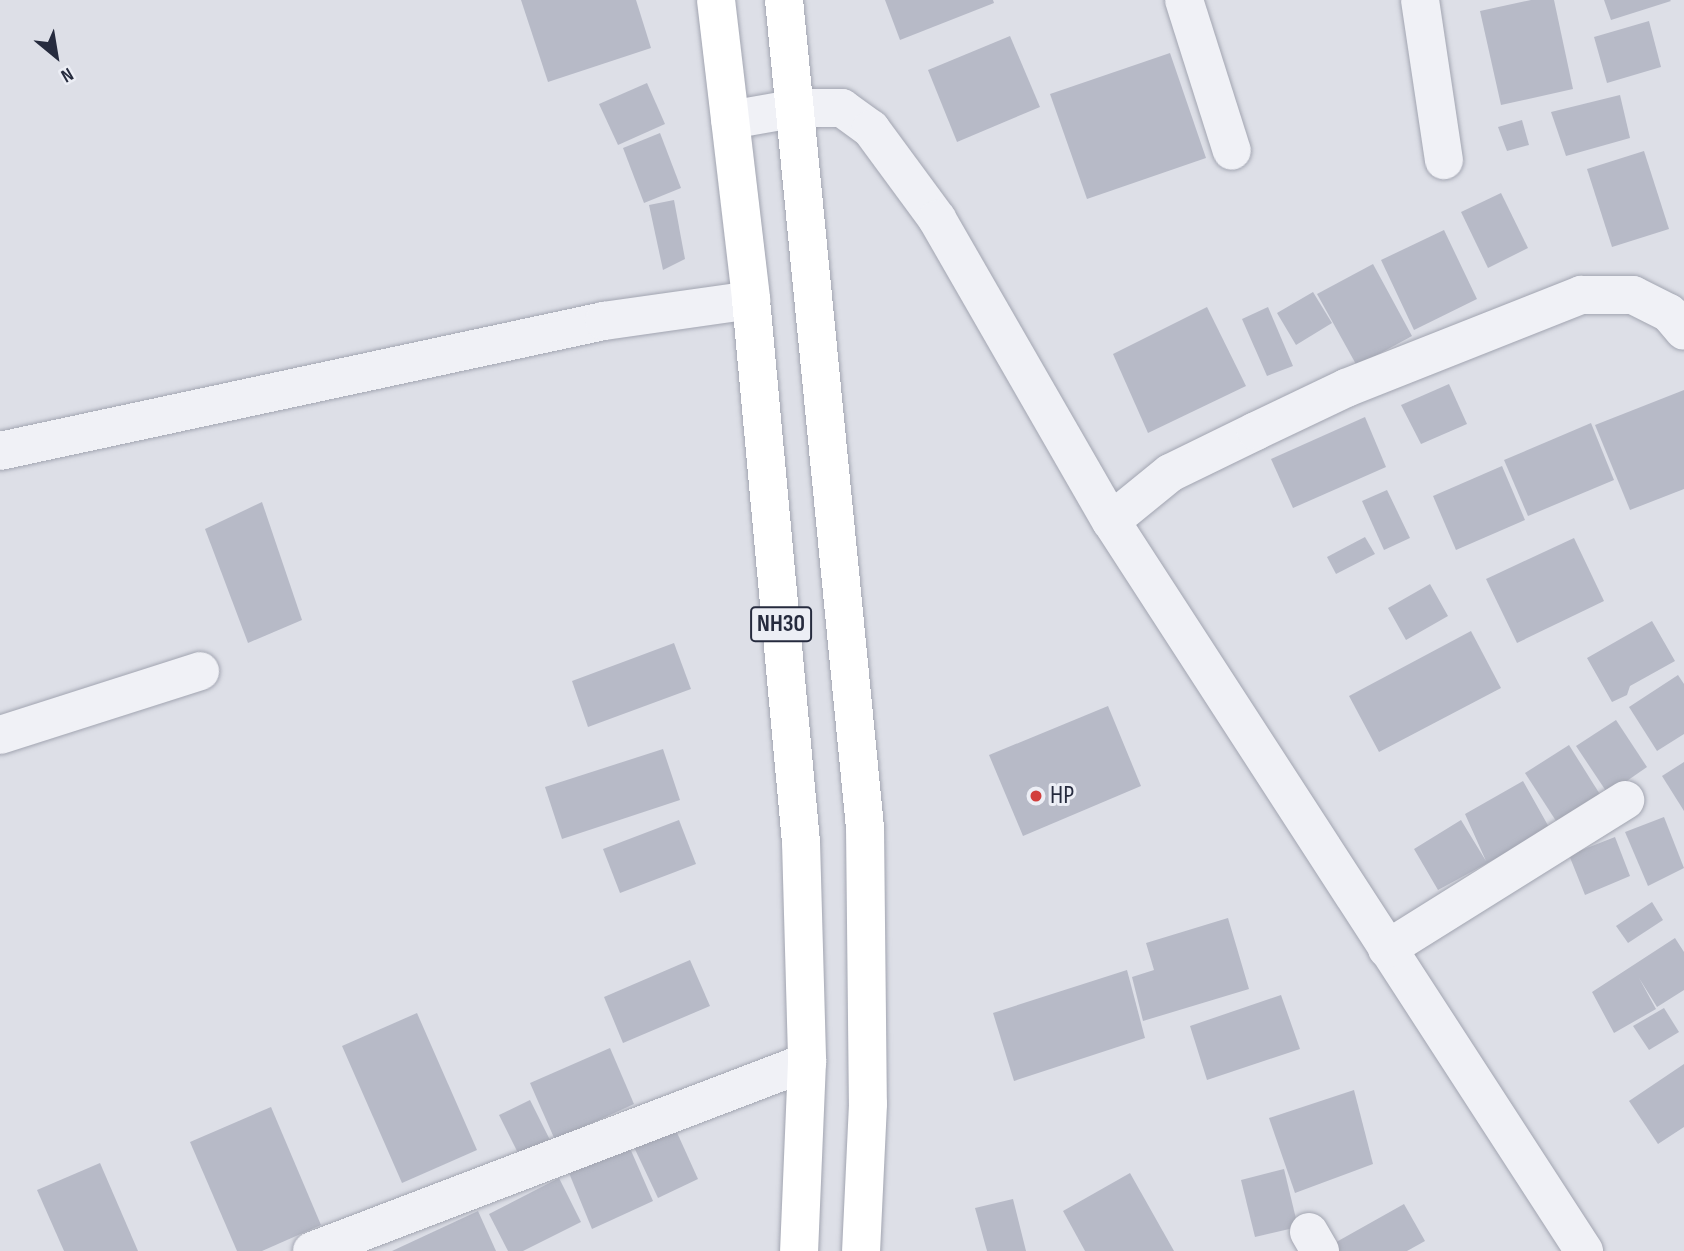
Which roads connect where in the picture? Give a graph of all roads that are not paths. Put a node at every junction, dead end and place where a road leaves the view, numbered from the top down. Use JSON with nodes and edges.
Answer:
{"nodes":[{"id":1,"x":716,"y":0,"type":"edge"},
{"id":2,"x":784,"y":0,"type":"edge"},
{"id":3,"x":1184,"y":0,"type":"edge"},
{"id":4,"x":1420,"y":0,"type":"edge"},
{"id":5,"x":797,"y":108,"type":"junction"},
{"id":6,"x":730,"y":120,"type":"junction"},
{"id":7,"x":1232,"y":151,"type":"dead end"},
{"id":8,"x":1444,"y":160,"type":"dead end"},
{"id":9,"x":751,"y":300,"type":"junction"},
{"id":10,"x":1684,"y":331,"type":"edge"},
{"id":11,"x":0,"y":452,"type":"edge"},
{"id":12,"x":1111,"y":521,"type":"junction"},
{"id":13,"x":200,"y":671,"type":"dead end"},
{"id":14,"x":0,"y":735,"type":"edge"},
{"id":15,"x":1625,"y":800,"type":"dead end"},
{"id":16,"x":1387,"y":949,"type":"junction"},
{"id":17,"x":807,"y":1062,"type":"junction"},
{"id":18,"x":312,"y":1251,"type":"edge"},
{"id":19,"x":799,"y":1251,"type":"edge"},
{"id":20,"x":861,"y":1251,"type":"edge"},
{"id":21,"x":1584,"y":1251,"type":"edge"}],
"edges":[{"from":1,"to":6,"type":"highway","number":"NH30"},
{"from":2,"to":5,"type":"highway","number":"NH30"},
{"from":3,"to":7,"type":"street"},
{"from":4,"to":8,"type":"street"},
{"from":5,"to":6,"type":"street"},
{"from":5,"to":12,"type":"street"},
{"from":5,"to":20,"type":"highway","number":"NH30"},
{"from":6,"to":9,"type":"highway","number":"NH30"},
{"from":9,"to":11,"type":"street"},
{"from":9,"to":17,"type":"highway","number":"NH30"},
{"from":10,"to":12,"type":"street"},
{"from":12,"to":16,"type":"street"},
{"from":13,"to":14,"type":"street"},
{"from":15,"to":16,"type":"street"},
{"from":16,"to":21,"type":"street"},
{"from":17,"to":18,"type":"street"},
{"from":17,"to":19,"type":"highway","number":"NH30"}]}
